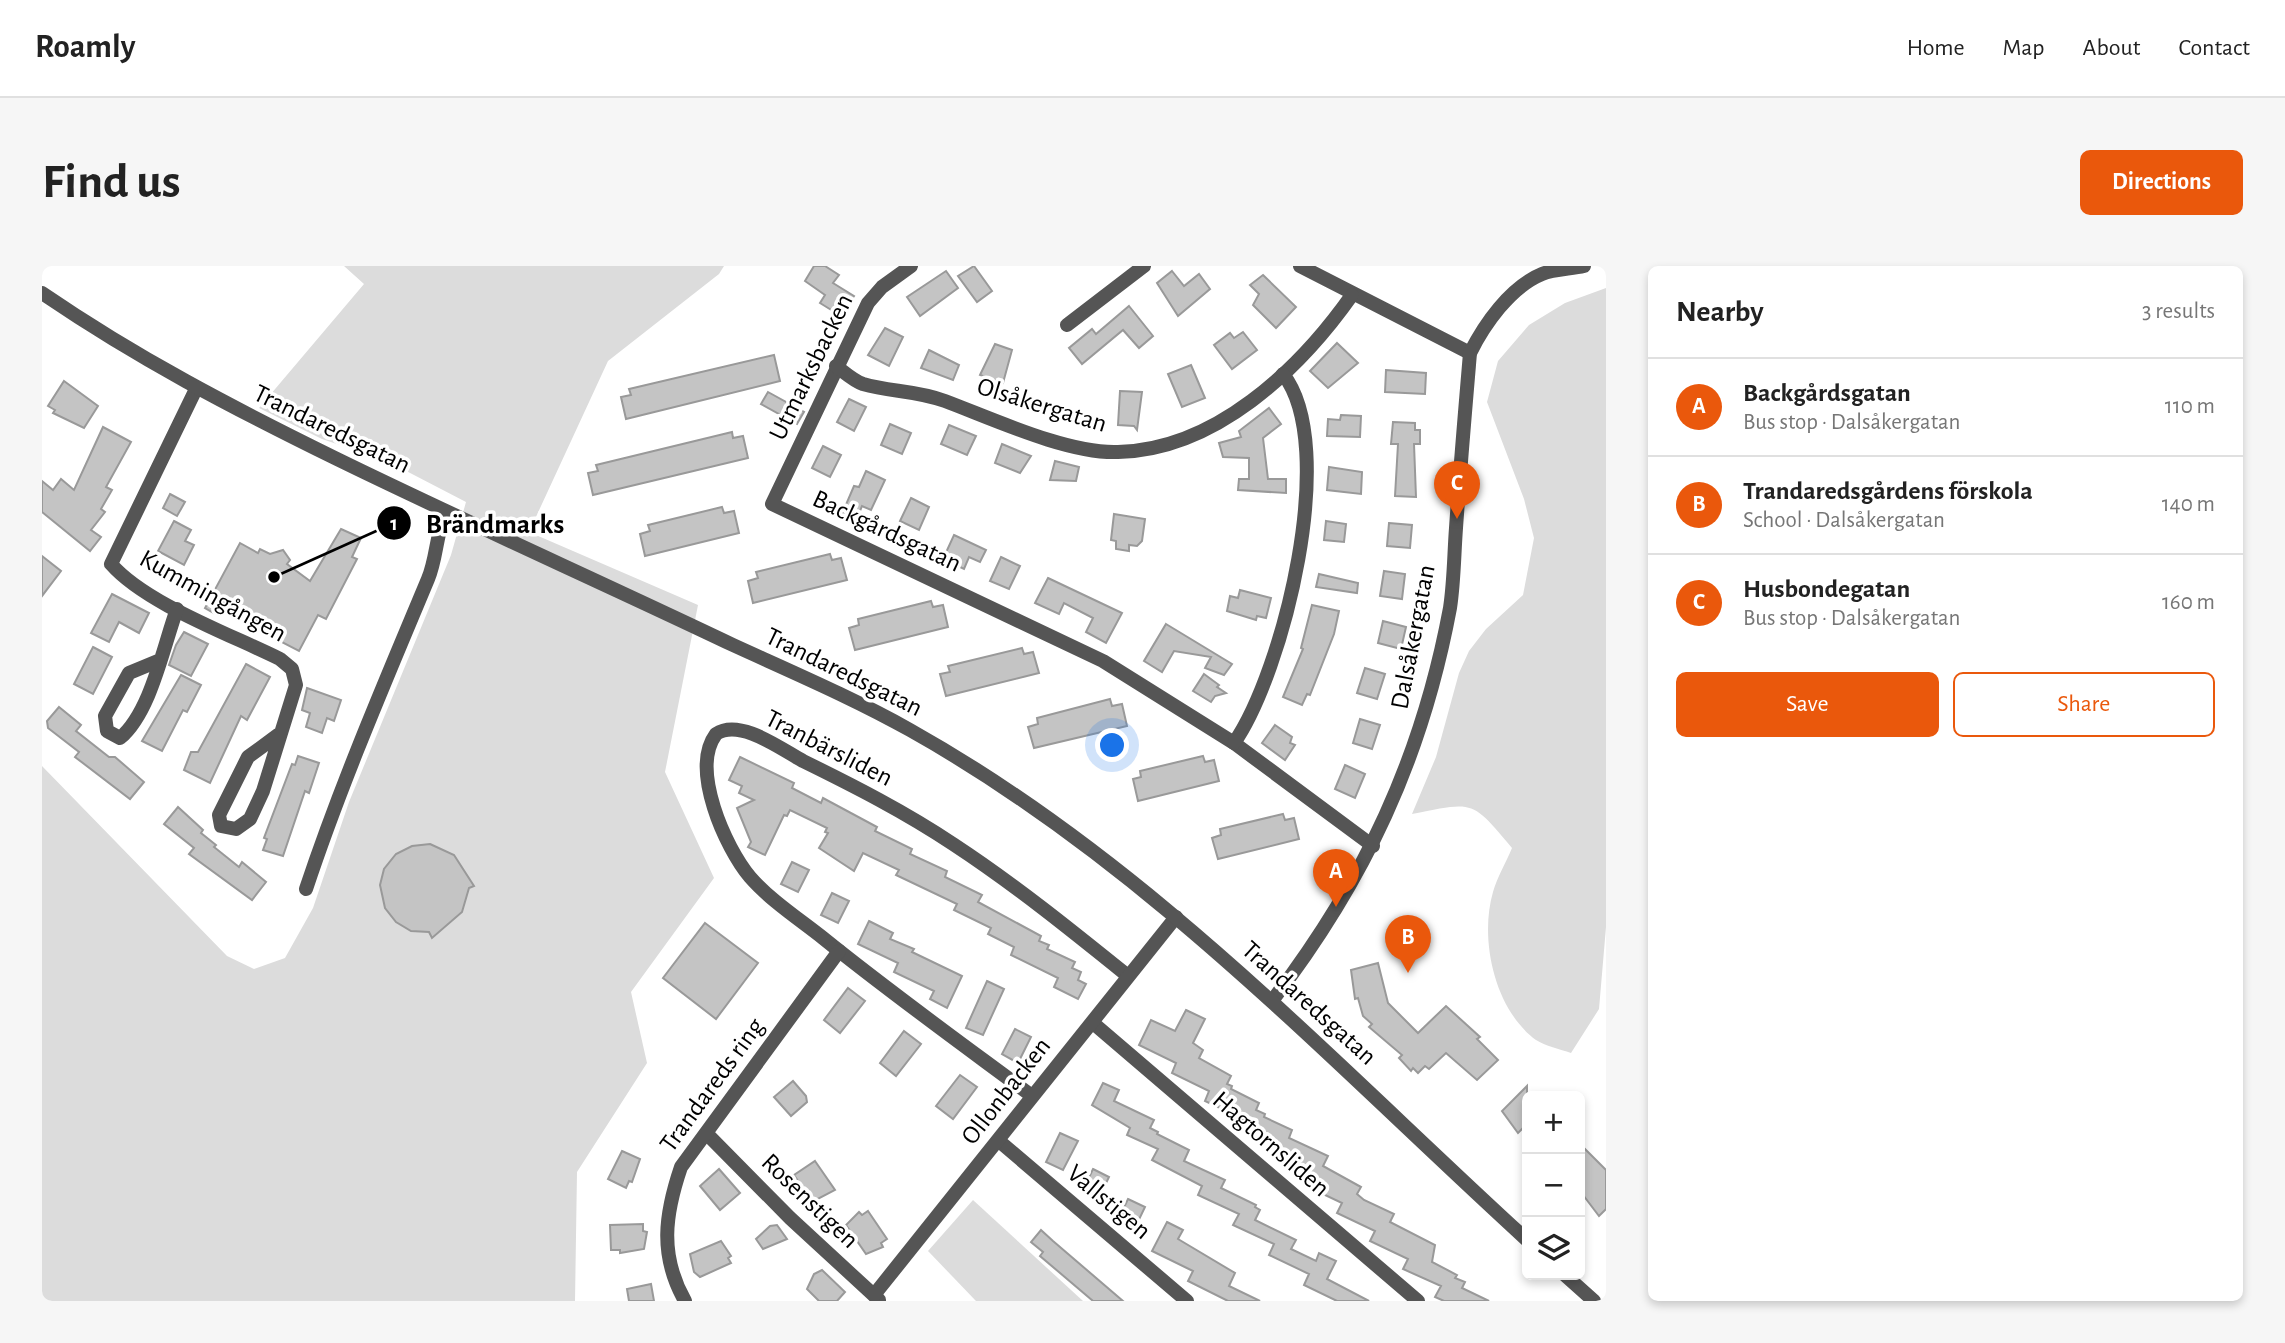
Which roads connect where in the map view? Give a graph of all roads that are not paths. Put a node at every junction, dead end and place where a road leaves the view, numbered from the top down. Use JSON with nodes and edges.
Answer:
{"nodes":[{"id":1,"x":911,"y":266,"type":"edge"},
{"id":2,"x":1144,"y":266,"type":"edge"},
{"id":3,"x":1300,"y":266,"type":"edge"},
{"id":4,"x":1584,"y":266,"type":"edge"},
{"id":5,"x":1538,"y":270,"type":"edge"},
{"id":6,"x":42,"y":293,"type":"edge"},
{"id":7,"x":1352,"y":295,"type":"junction"},
{"id":8,"x":1067,"y":325,"type":"dead end"},
{"id":9,"x":1470,"y":354,"type":"junction"},
{"id":10,"x":836,"y":366,"type":"junction"},
{"id":11,"x":1283,"y":374,"type":"junction"},
{"id":12,"x":196,"y":389,"type":"junction"},
{"id":13,"x":772,"y":504,"type":"joint"},
{"id":14,"x":446,"y":512,"type":"junction"},
{"id":15,"x":177,"y":609,"type":"junction"},
{"id":16,"x":158,"y":661,"type":"junction"},
{"id":17,"x":278,"y":735,"type":"junction"},
{"id":18,"x":1234,"y":743,"type":"junction"},
{"id":19,"x":1373,"y":846,"type":"junction"},
{"id":20,"x":306,"y":889,"type":"dead end"},
{"id":21,"x":1176,"y":917,"type":"junction"},
{"id":22,"x":839,"y":951,"type":"junction"},
{"id":23,"x":1128,"y":976,"type":"junction"},
{"id":24,"x":1272,"y":1001,"type":"junction"},
{"id":25,"x":1093,"y":1024,"type":"junction"},
{"id":26,"x":1032,"y":1096,"type":"junction"},
{"id":27,"x":707,"y":1134,"type":"junction"},
{"id":28,"x":999,"y":1141,"type":"junction"},
{"id":29,"x":1522,"y":1235,"type":"edge"},
{"id":30,"x":1571,"y":1280,"type":"edge"},
{"id":31,"x":877,"y":1298,"type":"edge"},
{"id":32,"x":685,"y":1301,"type":"edge"},
{"id":33,"x":1187,"y":1301,"type":"edge"},
{"id":34,"x":1418,"y":1301,"type":"edge"},
{"id":35,"x":1594,"y":1301,"type":"edge"}],
"edges":[{"from":1,"to":10,"type":"street","name":"Utmarksbacken"},
{"from":2,"to":8,"type":"street"},
{"from":3,"to":7,"type":"street"},
{"from":4,"to":5,"type":"street","name":"Dalsåkergatan"},
{"from":5,"to":9,"type":"street","name":"Dalsåkergatan"},
{"from":6,"to":12,"type":"street","name":"Trandaredsgatan"},
{"from":7,"to":9,"type":"street"},
{"from":7,"to":11,"type":"street","name":"Olsåkergatan"},
{"from":9,"to":19,"type":"street","name":"Dalsåkergatan"},
{"from":10,"to":11,"type":"street","name":"Olsåkergatan"},
{"from":10,"to":13,"type":"street","name":"Utmarksbacken"},
{"from":11,"to":18,"type":"street"},
{"from":12,"to":14,"type":"street","name":"Trandaredsgatan"},
{"from":12,"to":15,"type":"street","name":"Kummingången"},
{"from":13,"to":18,"type":"street","name":"Backgårdsgatan"},
{"from":14,"to":20,"type":"street"},
{"from":14,"to":21,"type":"street","name":"Trandaredsgatan"},
{"from":15,"to":16,"type":"street"},
{"from":15,"to":17,"type":"street","name":"Kummingången"},
{"from":16,"to":16,"type":"street"},
{"from":17,"to":17,"type":"street","name":"Kummingången"},
{"from":18,"to":19,"type":"street","name":"Backgårdsgatan"},
{"from":19,"to":24,"type":"street","name":"Dalsåkergatan"},
{"from":21,"to":23,"type":"street","name":"Ollonbacken"},
{"from":21,"to":24,"type":"street","name":"Trandaredsgatan"},
{"from":22,"to":23,"type":"street","name":"Tranbärsliden"},
{"from":22,"to":26,"type":"street","name":"Tranbärsliden"},
{"from":22,"to":27,"type":"street","name":"Trandareds ring"},
{"from":23,"to":25,"type":"street","name":"Ollonbacken"},
{"from":24,"to":29,"type":"street","name":"Trandaredsgatan"},
{"from":25,"to":26,"type":"street","name":"Ollonbacken"},
{"from":25,"to":34,"type":"street","name":"Hagtornsliden"},
{"from":26,"to":28,"type":"street","name":"Ollonbacken"},
{"from":27,"to":31,"type":"street","name":"Rosenstigen"},
{"from":27,"to":32,"type":"street","name":"Trandareds ring"},
{"from":28,"to":31,"type":"street","name":"Ollonbacken"},
{"from":28,"to":33,"type":"street","name":"Vallstigen"},
{"from":30,"to":35,"type":"street"}]}
